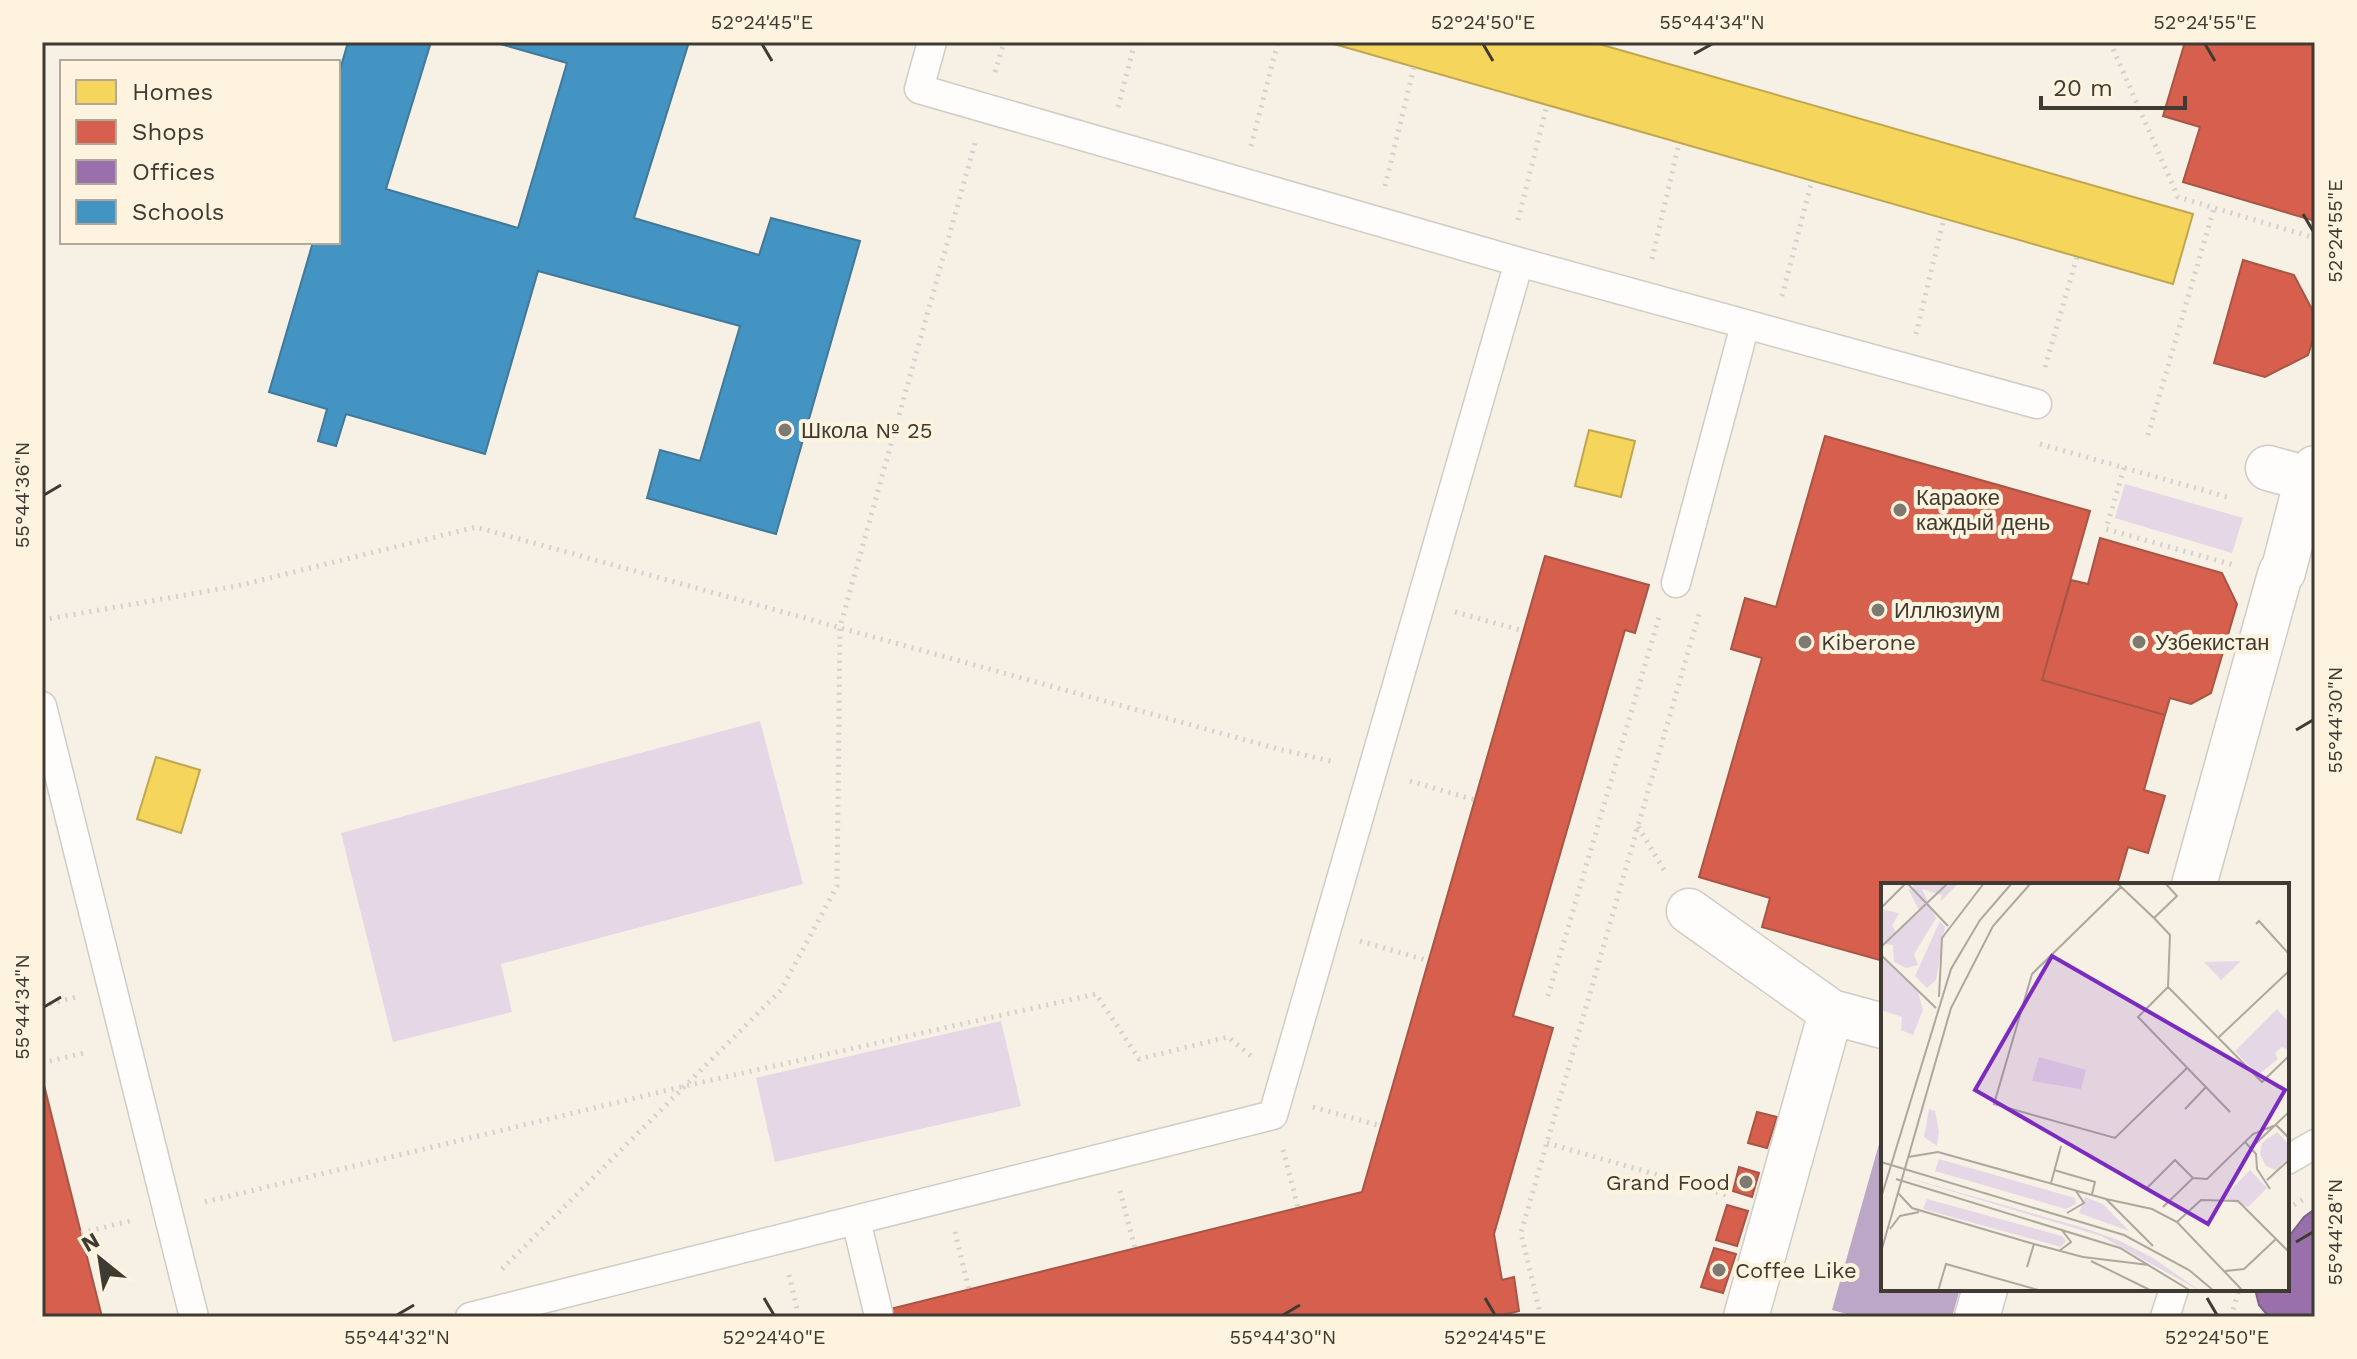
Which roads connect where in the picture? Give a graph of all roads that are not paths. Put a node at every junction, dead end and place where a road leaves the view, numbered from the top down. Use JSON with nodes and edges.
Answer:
{"nodes":[{"id":1,"x":932,"y":42,"type":"edge"},
{"id":2,"x":1514,"y":260,"type":"junction"},
{"id":3,"x":1745,"y":325,"type":"junction"},
{"id":4,"x":2036,"y":404,"type":"road end"},
{"id":5,"x":2301,"y":482,"type":"edge"},
{"id":6,"x":2292,"y":577,"type":"edge"},
{"id":7,"x":1669,"y":594,"type":"road end"},
{"id":8,"x":42,"y":706,"type":"edge"},
{"id":9,"x":2195,"y":883,"type":"edge"},
{"id":10,"x":1689,"y":911,"type":"dead end"},
{"id":11,"x":1831,"y":1012,"type":"junction"},
{"id":12,"x":1881,"y":1025,"type":"edge"},
{"id":13,"x":2315,"y":1144,"type":"edge"},
{"id":14,"x":2289,"y":1159,"type":"edge"},
{"id":15,"x":856,"y":1220,"type":"junction"},
{"id":16,"x":1984,"y":1291,"type":"edge"},
{"id":17,"x":2173,"y":1291,"type":"edge"},
{"id":18,"x":878,"y":1312,"type":"dead end"},
{"id":19,"x":194,"y":1317,"type":"edge"},
{"id":20,"x":470,"y":1317,"type":"edge"},
{"id":21,"x":1746,"y":1317,"type":"edge"},
{"id":22,"x":1977,"y":1317,"type":"edge"},
{"id":23,"x":2165,"y":1317,"type":"edge"}],
"edges":[{"from":1,"to":2,"type":"lane"},
{"from":2,"to":3,"type":"lane"},
{"from":2,"to":15,"type":"lane"},
{"from":3,"to":4,"type":"lane"},
{"from":3,"to":7,"type":"lane"},
{"from":5,"to":6,"type":"street"},
{"from":6,"to":9,"type":"street"},
{"from":8,"to":19,"type":"lane"},
{"from":10,"to":11,"type":"street"},
{"from":11,"to":12,"type":"street"},
{"from":11,"to":21,"type":"street"},
{"from":13,"to":14,"type":"lane"},
{"from":15,"to":18,"type":"lane"},
{"from":15,"to":20,"type":"lane"},
{"from":16,"to":22,"type":"street"},
{"from":17,"to":23,"type":"lane"}]}
